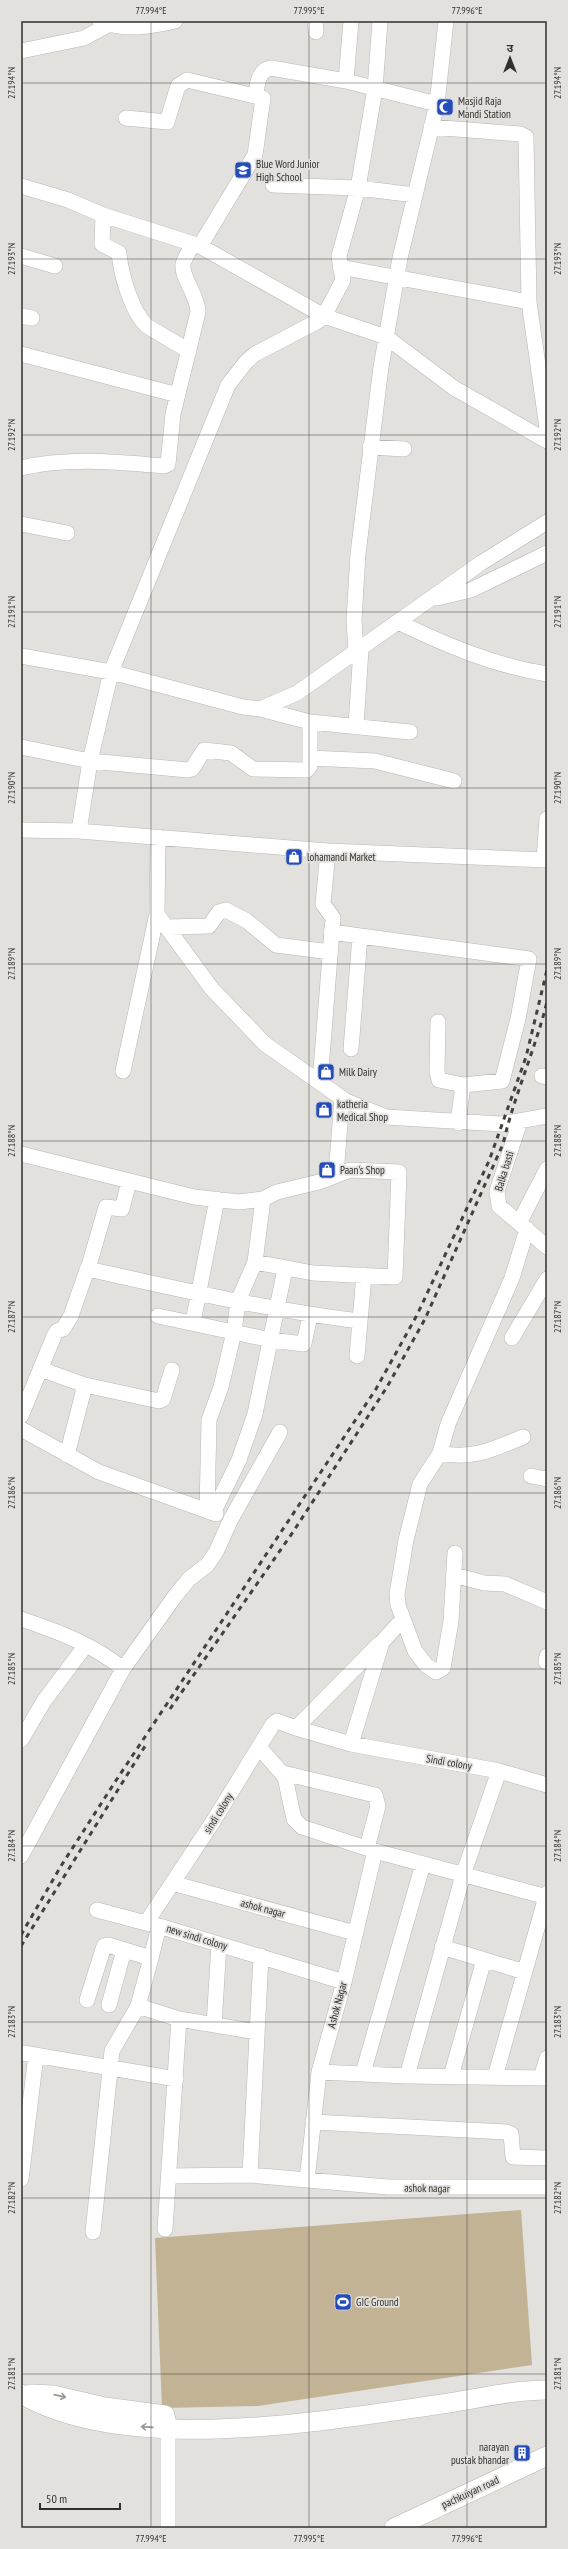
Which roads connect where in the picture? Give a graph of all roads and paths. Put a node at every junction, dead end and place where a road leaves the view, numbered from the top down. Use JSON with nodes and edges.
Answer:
{"nodes":[{"id":1,"x":175,"y":21,"type":"edge"},
{"id":2,"x":351,"y":21,"type":"edge"},
{"id":3,"x":380,"y":21,"type":"edge"},
{"id":4,"x":446,"y":21,"type":"edge"},
{"id":5,"x":104,"y":23,"type":"edge"},
{"id":6,"x":21,"y":51,"type":"edge"},
{"id":7,"x":346,"y":81,"type":"junction"},
{"id":8,"x":375,"y":89,"type":"junction"},
{"id":9,"x":256,"y":95,"type":"junction"},
{"id":10,"x":437,"y":104,"type":"junction"},
{"id":11,"x":126,"y":118,"type":"dead end"},
{"id":12,"x":431,"y":127,"type":"junction"},
{"id":13,"x":273,"y":185,"type":"dead end"},
{"id":14,"x":21,"y":186,"type":"edge"},
{"id":15,"x":358,"y":188,"type":"junction"},
{"id":16,"x":415,"y":195,"type":"junction"},
{"id":17,"x":103,"y":216,"type":"junction"},
{"id":18,"x":196,"y":245,"type":"junction"},
{"id":19,"x":21,"y":256,"type":"edge"},
{"id":20,"x":55,"y":266,"type":"dead end"},
{"id":21,"x":340,"y":268,"type":"junction"},
{"id":22,"x":396,"y":277,"type":"junction"},
{"id":23,"x":529,"y":302,"type":"junction"},
{"id":24,"x":324,"y":316,"type":"junction"},
{"id":25,"x":386,"y":338,"type":"junction"},
{"id":26,"x":189,"y":351,"type":"junction"},
{"id":27,"x":21,"y":354,"type":"edge"},
{"id":28,"x":178,"y":395,"type":"junction"},
{"id":29,"x":547,"y":428,"type":"edge"},
{"id":30,"x":547,"y":441,"type":"edge"},
{"id":31,"x":370,"y":448,"type":"junction"},
{"id":32,"x":404,"y":449,"type":"dead end"},
{"id":33,"x":21,"y":468,"type":"edge"},
{"id":34,"x":546,"y":522,"type":"edge"},
{"id":35,"x":21,"y":524,"type":"edge"},
{"id":36,"x":67,"y":534,"type":"dead end"},
{"id":37,"x":547,"y":553,"type":"edge"},
{"id":38,"x":430,"y":600,"type":"junction"},
{"id":39,"x":398,"y":622,"type":"junction"},
{"id":40,"x":358,"y":650,"type":"junction"},
{"id":41,"x":21,"y":656,"type":"edge"},
{"id":42,"x":111,"y":672,"type":"junction"},
{"id":43,"x":547,"y":674,"type":"edge"},
{"id":44,"x":260,"y":709,"type":"junction"},
{"id":45,"x":310,"y":722,"type":"junction"},
{"id":46,"x":356,"y":726,"type":"junction"},
{"id":47,"x":410,"y":732,"type":"dead end"},
{"id":48,"x":21,"y":747,"type":"edge"},
{"id":49,"x":310,"y":758,"type":"junction"},
{"id":50,"x":90,"y":760,"type":"junction"},
{"id":51,"x":454,"y":781,"type":"dead end"},
{"id":52,"x":547,"y":818,"type":"edge"},
{"id":53,"x":21,"y":830,"type":"edge"},
{"id":54,"x":78,"y":831,"type":"junction"},
{"id":55,"x":158,"y":837,"type":"junction"},
{"id":56,"x":328,"y":851,"type":"junction"},
{"id":57,"x":545,"y":860,"type":"edge"},
{"id":58,"x":157,"y":914,"type":"junction"},
{"id":59,"x":167,"y":927,"type":"junction"},
{"id":60,"x":331,"y":932,"type":"junction"},
{"id":61,"x":360,"y":936,"type":"junction"},
{"id":62,"x":330,"y":952,"type":"junction"},
{"id":63,"x":438,"y":1022,"type":"dead end"},
{"id":64,"x":351,"y":1049,"type":"dead end"},
{"id":65,"x":123,"y":1072,"type":"dead end"},
{"id":66,"x":320,"y":1082,"type":"junction"},
{"id":67,"x":463,"y":1085,"type":"junction"},
{"id":68,"x":342,"y":1098,"type":"junction"},
{"id":69,"x":547,"y":1116,"type":"edge"},
{"id":70,"x":520,"y":1122,"type":"junction"},
{"id":71,"x":458,"y":1123,"type":"junction"},
{"id":72,"x":21,"y":1154,"type":"edge"},
{"id":73,"x":547,"y":1169,"type":"edge"},
{"id":74,"x":336,"y":1175,"type":"junction"},
{"id":75,"x":129,"y":1181,"type":"junction"},
{"id":76,"x":217,"y":1199,"type":"junction"},
{"id":77,"x":263,"y":1199,"type":"junction"},
{"id":78,"x":523,"y":1226,"type":"junction"},
{"id":79,"x":547,"y":1247,"type":"edge"},
{"id":80,"x":255,"y":1262,"type":"junction"},
{"id":81,"x":88,"y":1268,"type":"junction"},
{"id":82,"x":285,"y":1269,"type":"junction"},
{"id":83,"x":364,"y":1275,"type":"junction"},
{"id":84,"x":547,"y":1279,"type":"edge"},
{"id":85,"x":198,"y":1294,"type":"junction"},
{"id":86,"x":238,"y":1301,"type":"junction"},
{"id":87,"x":277,"y":1308,"type":"junction"},
{"id":88,"x":310,"y":1315,"type":"junction"},
{"id":89,"x":158,"y":1316,"type":"dead end"},
{"id":90,"x":359,"y":1321,"type":"junction"},
{"id":91,"x":192,"y":1322,"type":"junction"},
{"id":92,"x":234,"y":1332,"type":"junction"},
{"id":93,"x":512,"y":1338,"type":"dead end"},
{"id":94,"x":272,"y":1340,"type":"junction"},
{"id":95,"x":357,"y":1356,"type":"dead end"},
{"id":96,"x":40,"y":1369,"type":"junction"},
{"id":97,"x":172,"y":1370,"type":"dead end"},
{"id":98,"x":85,"y":1385,"type":"junction"},
{"id":99,"x":21,"y":1416,"type":"edge"},
{"id":100,"x":21,"y":1429,"type":"edge"},
{"id":101,"x":280,"y":1432,"type":"dead end"},
{"id":102,"x":523,"y":1437,"type":"dead end"},
{"id":103,"x":440,"y":1453,"type":"junction"},
{"id":104,"x":67,"y":1455,"type":"junction"},
{"id":105,"x":531,"y":1476,"type":"dead end"},
{"id":106,"x":547,"y":1479,"type":"edge"},
{"id":107,"x":210,"y":1512,"type":"junction"},
{"id":108,"x":228,"y":1524,"type":"junction"},
{"id":109,"x":455,"y":1553,"type":"dead end"},
{"id":110,"x":454,"y":1575,"type":"junction"},
{"id":111,"x":547,"y":1602,"type":"edge"},
{"id":112,"x":22,"y":1621,"type":"edge"},
{"id":113,"x":391,"y":1632,"type":"junction"},
{"id":114,"x":86,"y":1645,"type":"junction"},
{"id":115,"x":123,"y":1669,"type":"junction"},
{"id":116,"x":296,"y":1728,"type":"junction"},
{"id":117,"x":21,"y":1740,"type":"edge"},
{"id":118,"x":351,"y":1744,"type":"junction"},
{"id":119,"x":259,"y":1747,"type":"junction"},
{"id":120,"x":499,"y":1771,"type":"junction"},
{"id":121,"x":283,"y":1773,"type":"junction"},
{"id":122,"x":547,"y":1784,"type":"edge"},
{"id":123,"x":371,"y":1849,"type":"junction"},
{"id":124,"x":21,"y":1856,"type":"edge"},
{"id":125,"x":422,"y":1864,"type":"junction"},
{"id":126,"x":463,"y":1875,"type":"junction"},
{"id":127,"x":172,"y":1883,"type":"junction"},
{"id":128,"x":547,"y":1896,"type":"edge"},
{"id":129,"x":97,"y":1910,"type":"dead end"},
{"id":130,"x":152,"y":1924,"type":"junction"},
{"id":131,"x":355,"y":1933,"type":"junction"},
{"id":132,"x":219,"y":1944,"type":"junction"},
{"id":133,"x":442,"y":1947,"type":"junction"},
{"id":134,"x":124,"y":1950,"type":"junction"},
{"id":135,"x":261,"y":1956,"type":"junction"},
{"id":136,"x":151,"y":1958,"type":"junction"},
{"id":137,"x":484,"y":1960,"type":"junction"},
{"id":138,"x":525,"y":1972,"type":"junction"},
{"id":139,"x":344,"y":1982,"type":"junction"},
{"id":140,"x":87,"y":2000,"type":"dead end"},
{"id":141,"x":109,"y":2005,"type":"dead end"},
{"id":142,"x":138,"y":2006,"type":"junction"},
{"id":143,"x":179,"y":2019,"type":"junction"},
{"id":144,"x":214,"y":2025,"type":"junction"},
{"id":145,"x":257,"y":2032,"type":"junction"},
{"id":146,"x":547,"y":2058,"type":"edge"},
{"id":147,"x":109,"y":2068,"type":"junction"},
{"id":148,"x":319,"y":2072,"type":"junction"},
{"id":149,"x":363,"y":2073,"type":"junction"},
{"id":150,"x":407,"y":2076,"type":"junction"},
{"id":151,"x":451,"y":2076,"type":"junction"},
{"id":152,"x":495,"y":2077,"type":"junction"},
{"id":153,"x":544,"y":2078,"type":"edge"},
{"id":154,"x":176,"y":2079,"type":"junction"},
{"id":155,"x":313,"y":2122,"type":"junction"},
{"id":156,"x":22,"y":2151,"type":"edge"},
{"id":157,"x":547,"y":2158,"type":"edge"},
{"id":158,"x":250,"y":2175,"type":"junction"},
{"id":159,"x":169,"y":2176,"type":"junction"},
{"id":160,"x":21,"y":2179,"type":"edge"},
{"id":161,"x":307,"y":2180,"type":"junction"},
{"id":162,"x":547,"y":2187,"type":"edge"},
{"id":163,"x":165,"y":2228,"type":"dead end"},
{"id":164,"x":93,"y":2232,"type":"dead end"},
{"id":165,"x":547,"y":2378,"type":"edge"},
{"id":166,"x":547,"y":2390,"type":"edge"},
{"id":167,"x":21,"y":2394,"type":"edge"},
{"id":168,"x":442,"y":2398,"type":"junction"},
{"id":169,"x":168,"y":2422,"type":"junction"},
{"id":170,"x":547,"y":2456,"type":"edge"},
{"id":171,"x":168,"y":2528,"type":"edge"},
{"id":172,"x":394,"y":2528,"type":"edge"}],
"edges":[{"from":1,"to":5,"type":"street"},
{"from":2,"to":7,"type":"street"},
{"from":3,"to":8,"type":"street"},
{"from":4,"to":10,"type":"street"},
{"from":5,"to":6,"type":"street"},
{"from":7,"to":8,"type":"street"},
{"from":7,"to":9,"type":"street"},
{"from":8,"to":10,"type":"street"},
{"from":8,"to":15,"type":"street"},
{"from":9,"to":11,"type":"street"},
{"from":9,"to":18,"type":"street"},
{"from":10,"to":12,"type":"street"},
{"from":12,"to":16,"type":"street"},
{"from":12,"to":23,"type":"street"},
{"from":13,"to":15,"type":"street"},
{"from":14,"to":17,"type":"street"},
{"from":15,"to":16,"type":"street"},
{"from":15,"to":21,"type":"street"},
{"from":16,"to":22,"type":"street"},
{"from":17,"to":18,"type":"street"},
{"from":17,"to":26,"type":"street"},
{"from":18,"to":24,"type":"street"},
{"from":18,"to":26,"type":"street"},
{"from":19,"to":20,"type":"street"},
{"from":21,"to":22,"type":"street"},
{"from":21,"to":24,"type":"street"},
{"from":22,"to":23,"type":"street"},
{"from":22,"to":25,"type":"street"},
{"from":23,"to":29,"type":"street"},
{"from":24,"to":25,"type":"street"},
{"from":24,"to":42,"type":"street"},
{"from":25,"to":30,"type":"street"},
{"from":25,"to":31,"type":"street"},
{"from":26,"to":28,"type":"street"},
{"from":27,"to":28,"type":"street"},
{"from":28,"to":33,"type":"street"},
{"from":31,"to":32,"type":"street"},
{"from":31,"to":40,"type":"street"},
{"from":34,"to":38,"type":"street"},
{"from":35,"to":36,"type":"street"},
{"from":37,"to":38,"type":"street"},
{"from":38,"to":39,"type":"street"},
{"from":39,"to":40,"type":"street"},
{"from":39,"to":43,"type":"street"},
{"from":40,"to":44,"type":"street"},
{"from":40,"to":46,"type":"street"},
{"from":41,"to":42,"type":"street"},
{"from":42,"to":44,"type":"street"},
{"from":42,"to":50,"type":"street"},
{"from":44,"to":45,"type":"street"},
{"from":45,"to":46,"type":"street"},
{"from":45,"to":49,"type":"street"},
{"from":46,"to":47,"type":"street"},
{"from":48,"to":50,"type":"street"},
{"from":49,"to":50,"type":"street"},
{"from":49,"to":51,"type":"street"},
{"from":50,"to":54,"type":"street"},
{"from":52,"to":57,"type":"street"},
{"from":53,"to":54,"type":"street"},
{"from":54,"to":55,"type":"street"},
{"from":55,"to":56,"type":"street"},
{"from":55,"to":58,"type":"street"},
{"from":56,"to":57,"type":"street"},
{"from":56,"to":60,"type":"street"},
{"from":58,"to":59,"type":"street"},
{"from":58,"to":65,"type":"street"},
{"from":59,"to":62,"type":"street"},
{"from":59,"to":66,"type":"street"},
{"from":60,"to":61,"type":"street"},
{"from":60,"to":62,"type":"street"},
{"from":61,"to":64,"type":"street"},
{"from":61,"to":67,"type":"street"},
{"from":62,"to":66,"type":"street"},
{"from":63,"to":67,"type":"street"},
{"from":66,"to":68,"type":"street"},
{"from":67,"to":71,"type":"street"},
{"from":68,"to":71,"type":"street"},
{"from":68,"to":74,"type":"street"},
{"from":69,"to":70,"type":"street"},
{"from":70,"to":71,"type":"street"},
{"from":70,"to":78,"type":"street","name":"Balka basti"},
{"from":72,"to":75,"type":"street"},
{"from":73,"to":78,"type":"street"},
{"from":74,"to":77,"type":"street"},
{"from":74,"to":83,"type":"street"},
{"from":75,"to":76,"type":"street"},
{"from":75,"to":81,"type":"street"},
{"from":76,"to":77,"type":"street"},
{"from":76,"to":85,"type":"street"},
{"from":77,"to":80,"type":"street"},
{"from":78,"to":79,"type":"street","name":"Balka basti"},
{"from":78,"to":103,"type":"street"},
{"from":80,"to":82,"type":"street"},
{"from":80,"to":86,"type":"street"},
{"from":81,"to":85,"type":"street"},
{"from":81,"to":96,"type":"street"},
{"from":82,"to":83,"type":"street"},
{"from":82,"to":87,"type":"street"},
{"from":83,"to":90,"type":"street"},
{"from":84,"to":93,"type":"street"},
{"from":85,"to":86,"type":"street"},
{"from":85,"to":91,"type":"street"},
{"from":86,"to":87,"type":"street"},
{"from":86,"to":92,"type":"street"},
{"from":87,"to":88,"type":"street"},
{"from":87,"to":94,"type":"street"},
{"from":88,"to":90,"type":"street"},
{"from":88,"to":94,"type":"street"},
{"from":89,"to":91,"type":"street"},
{"from":90,"to":95,"type":"street"},
{"from":91,"to":92,"type":"street"},
{"from":92,"to":94,"type":"street"},
{"from":92,"to":107,"type":"street"},
{"from":94,"to":107,"type":"street"},
{"from":96,"to":98,"type":"street"},
{"from":96,"to":99,"type":"street"},
{"from":97,"to":98,"type":"street"},
{"from":98,"to":104,"type":"street"},
{"from":100,"to":104,"type":"street"},
{"from":101,"to":108,"type":"street"},
{"from":102,"to":103,"type":"street"},
{"from":103,"to":113,"type":"street"},
{"from":104,"to":107,"type":"street"},
{"from":105,"to":106,"type":"street"},
{"from":107,"to":108,"type":"street"},
{"from":108,"to":115,"type":"street"},
{"from":109,"to":110,"type":"street"},
{"from":110,"to":111,"type":"street"},
{"from":110,"to":113,"type":"street"},
{"from":112,"to":114,"type":"street"},
{"from":113,"to":116,"type":"street"},
{"from":113,"to":118,"type":"street"},
{"from":114,"to":115,"type":"street"},
{"from":114,"to":117,"type":"street"},
{"from":115,"to":124,"type":"street"},
{"from":116,"to":118,"type":"street","name":"Sindi colony"},
{"from":116,"to":119,"type":"street","name":"sindi colony"},
{"from":118,"to":120,"type":"street","name":"Sindi colony"},
{"from":119,"to":121,"type":"street"},
{"from":119,"to":127,"type":"street","name":"sindi colony"},
{"from":120,"to":122,"type":"street","name":"Sindi colony"},
{"from":120,"to":126,"type":"street"},
{"from":121,"to":123,"type":"street"},
{"from":121,"to":123,"type":"street","name":"Ashok Nagar"},
{"from":123,"to":125,"type":"street"},
{"from":123,"to":131,"type":"street","name":"Ashok Nagar"},
{"from":125,"to":126,"type":"street"},
{"from":125,"to":149,"type":"street"},
{"from":126,"to":128,"type":"street"},
{"from":126,"to":133,"type":"street"},
{"from":127,"to":130,"type":"street","name":"sindi colony"},
{"from":127,"to":131,"type":"street","name":"ashok nagar"},
{"from":128,"to":138,"type":"street"},
{"from":129,"to":130,"type":"street"},
{"from":130,"to":132,"type":"street","name":"new sindi colony"},
{"from":130,"to":136,"type":"street","name":"new sindi colony"},
{"from":131,"to":139,"type":"street","name":"Ashok Nagar"},
{"from":132,"to":135,"type":"street","name":"new sindi colony"},
{"from":132,"to":144,"type":"street"},
{"from":133,"to":137,"type":"street"},
{"from":133,"to":150,"type":"street"},
{"from":134,"to":136,"type":"street"},
{"from":134,"to":140,"type":"street"},
{"from":134,"to":141,"type":"street"},
{"from":135,"to":139,"type":"street","name":"new sindi colony"},
{"from":135,"to":145,"type":"street"},
{"from":136,"to":142,"type":"street","name":"new sindi colony"},
{"from":137,"to":138,"type":"street"},
{"from":137,"to":151,"type":"street"},
{"from":138,"to":152,"type":"street"},
{"from":139,"to":148,"type":"street","name":"Ashok Nagar"},
{"from":142,"to":143,"type":"street"},
{"from":142,"to":147,"type":"street","name":"new sindi colony"},
{"from":143,"to":144,"type":"street"},
{"from":143,"to":154,"type":"street"},
{"from":144,"to":145,"type":"street"},
{"from":145,"to":158,"type":"street"},
{"from":146,"to":153,"type":"street"},
{"from":147,"to":154,"type":"street"},
{"from":147,"to":156,"type":"street"},
{"from":147,"to":164,"type":"street","name":"new sindi colony"},
{"from":148,"to":149,"type":"street"},
{"from":148,"to":155,"type":"street"},
{"from":149,"to":150,"type":"street"},
{"from":150,"to":151,"type":"street"},
{"from":151,"to":152,"type":"street"},
{"from":152,"to":153,"type":"street"},
{"from":154,"to":159,"type":"street"},
{"from":155,"to":157,"type":"street"},
{"from":155,"to":161,"type":"street"},
{"from":156,"to":160,"type":"street"},
{"from":158,"to":159,"type":"street","name":"ashok nagar"},
{"from":158,"to":161,"type":"street","name":"ashok nagar"},
{"from":159,"to":163,"type":"street"},
{"from":161,"to":162,"type":"street","name":"ashok nagar"},
{"from":165,"to":168,"type":"main road"},
{"from":166,"to":168,"type":"main road"},
{"from":167,"to":169,"type":"main road"},
{"from":168,"to":169,"type":"main road"},
{"from":169,"to":171,"type":"street"},
{"from":170,"to":172,"type":"main road","name":"pachkuiyan road"}]}
